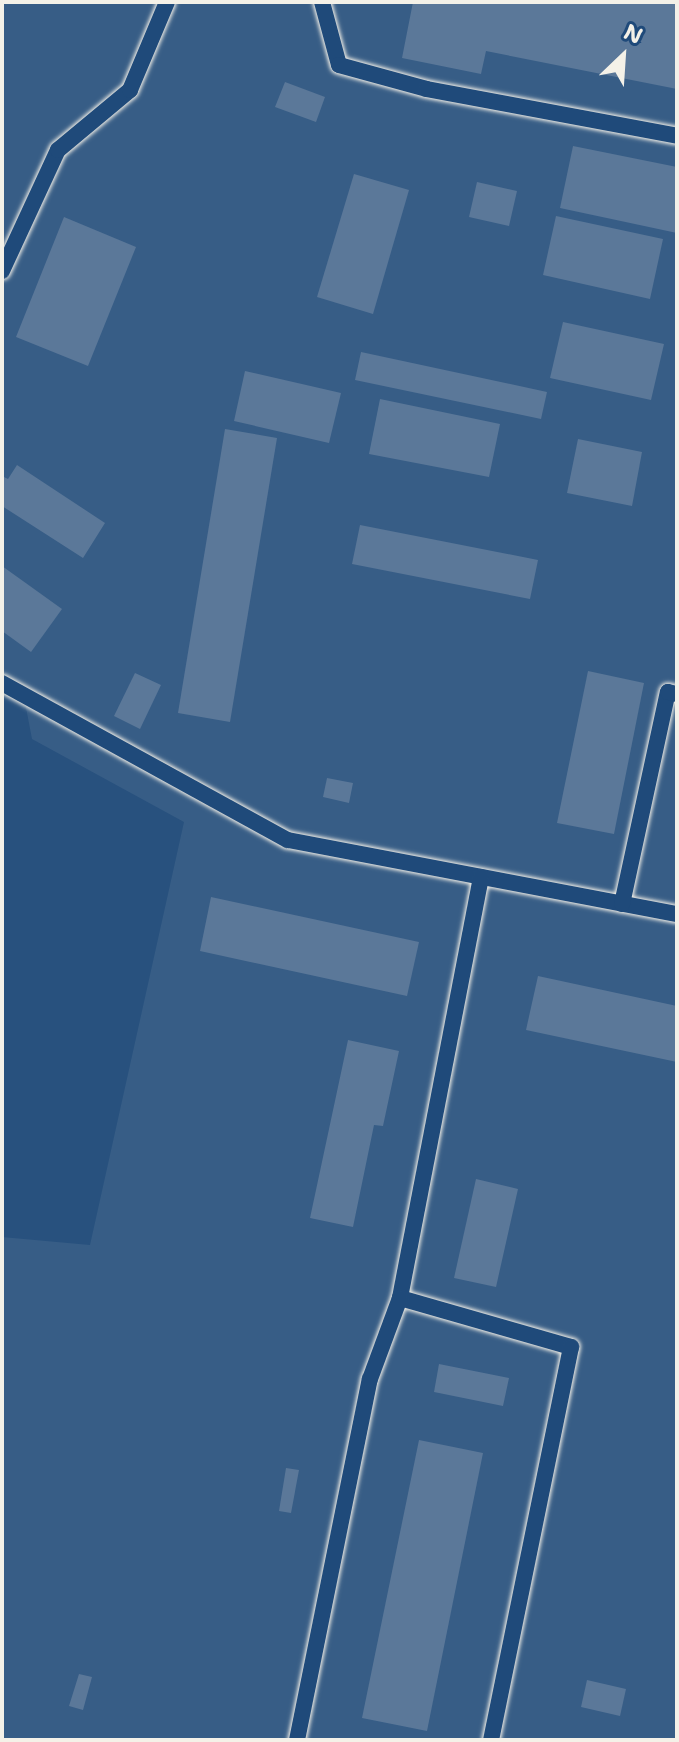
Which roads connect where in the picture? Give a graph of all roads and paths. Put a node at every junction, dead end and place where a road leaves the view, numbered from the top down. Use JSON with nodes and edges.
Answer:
{"nodes":[{"id":1,"x":167,"y":2,"type":"edge"},
{"id":2,"x":322,"y":2,"type":"edge"},
{"id":3,"x":677,"y":136,"type":"edge"},
{"id":4,"x":2,"y":271,"type":"edge"},
{"id":5,"x":2,"y":683,"type":"edge"},
{"id":6,"x":677,"y":694,"type":"edge"},
{"id":7,"x":481,"y":877,"type":"junction"},
{"id":8,"x":622,"y":904,"type":"junction"},
{"id":9,"x":677,"y":914,"type":"edge"},
{"id":10,"x":400,"y":1298,"type":"junction"},
{"id":11,"x":297,"y":1740,"type":"edge"},
{"id":12,"x":491,"y":1740,"type":"edge"}],
"edges":[{"from":1,"to":4,"type":"lane"},
{"from":2,"to":3,"type":"lane"},
{"from":5,"to":7,"type":"lane"},
{"from":6,"to":8,"type":"lane"},
{"from":7,"to":8,"type":"lane"},
{"from":7,"to":10,"type":"lane"},
{"from":8,"to":9,"type":"lane"},
{"from":10,"to":11,"type":"lane"},
{"from":10,"to":12,"type":"lane"}]}
